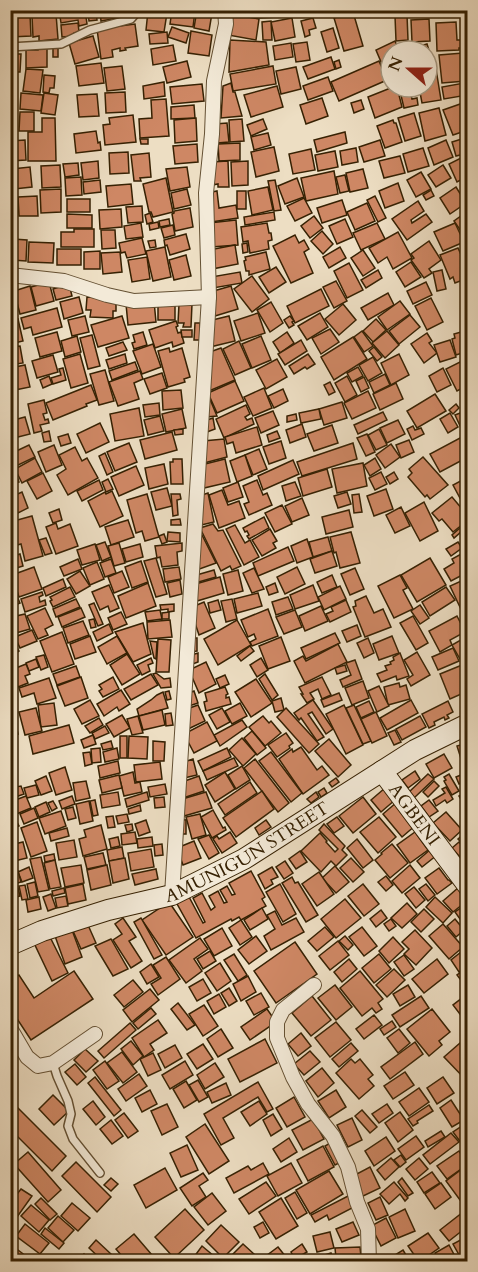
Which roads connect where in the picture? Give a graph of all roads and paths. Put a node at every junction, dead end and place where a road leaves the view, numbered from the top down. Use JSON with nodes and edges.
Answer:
{"nodes":[{"id":1,"x":139,"y":10,"type":"edge"},
{"id":2,"x":225,"y":10,"type":"edge"},
{"id":3,"x":10,"y":47,"type":"edge"},
{"id":4,"x":10,"y":275,"type":"edge"},
{"id":5,"x":209,"y":297,"type":"junction"},
{"id":6,"x":468,"y":724,"type":"edge"},
{"id":7,"x":382,"y":771,"type":"junction"},
{"id":8,"x":468,"y":886,"type":"edge"},
{"id":9,"x":172,"y":895,"type":"junction"},
{"id":10,"x":10,"y":945,"type":"edge"},
{"id":11,"x":314,"y":986,"type":"dead end"},
{"id":12,"x":10,"y":1028,"type":"edge"},
{"id":13,"x":95,"y":1034,"type":"dead end"},
{"id":14,"x":53,"y":1063,"type":"junction"},
{"id":15,"x":100,"y":1173,"type":"dead end"},
{"id":16,"x":369,"y":1262,"type":"edge"}],
"edges":[{"from":1,"to":3,"type":"lane"},
{"from":2,"to":5,"type":"street"},
{"from":4,"to":5,"type":"street"},
{"from":5,"to":9,"type":"street"},
{"from":6,"to":7,"type":"main road","name":"AMUNIGUN STREET"},
{"from":7,"to":8,"type":"main road","name":"AGBENI"},
{"from":7,"to":9,"type":"main road","name":"AMUNIGUN STREET"},
{"from":9,"to":10,"type":"main road","name":"AMUNIGUN STREET"},
{"from":11,"to":16,"type":"street"},
{"from":12,"to":14,"type":"street"},
{"from":13,"to":14,"type":"street"},
{"from":14,"to":15,"type":"lane"}]}
